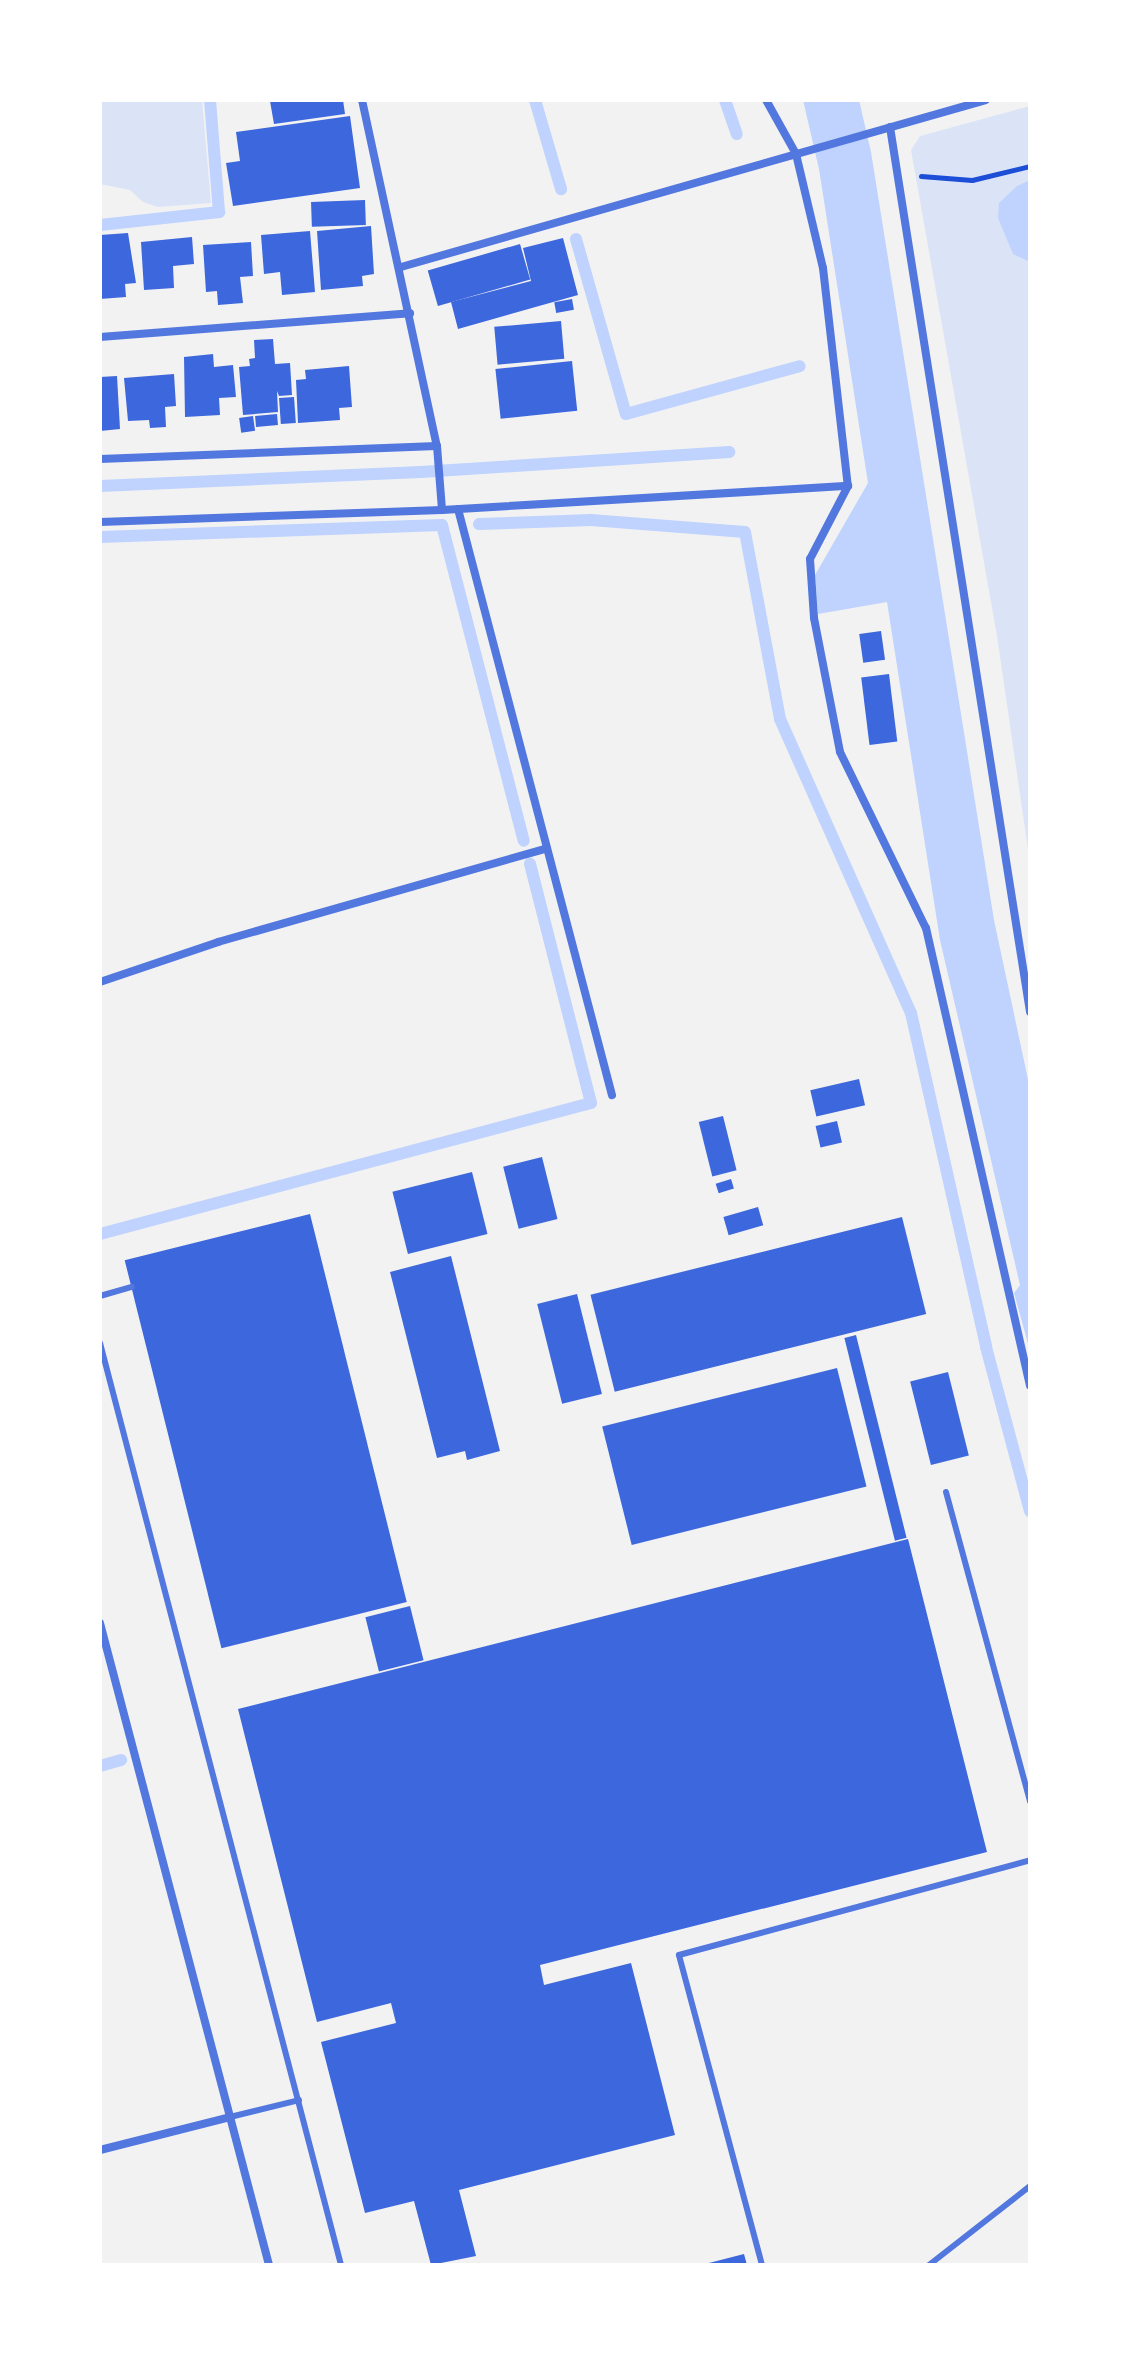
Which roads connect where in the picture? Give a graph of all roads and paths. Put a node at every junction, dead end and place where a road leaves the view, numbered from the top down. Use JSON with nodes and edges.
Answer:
{"nodes":[{"id":1,"x":362,"y":100,"type":"edge"},
{"id":2,"x":766,"y":100,"type":"edge"},
{"id":3,"x":986,"y":100,"type":"edge"},
{"id":4,"x":890,"y":127,"type":"junction"},
{"id":5,"x":796,"y":154,"type":"junction"},
{"id":6,"x":1030,"y":166,"type":"edge"},
{"id":7,"x":897,"y":173,"type":"junction"},
{"id":8,"x":401,"y":267,"type":"junction"},
{"id":9,"x":410,"y":313,"type":"junction"},
{"id":10,"x":100,"y":337,"type":"edge"},
{"id":11,"x":438,"y":450,"type":"junction"},
{"id":12,"x":100,"y":459,"type":"edge"},
{"id":13,"x":848,"y":486,"type":"junction"},
{"id":14,"x":458,"y":509,"type":"junction"},
{"id":15,"x":442,"y":510,"type":"junction"},
{"id":16,"x":100,"y":522,"type":"edge"},
{"id":17,"x":547,"y":848,"type":"junction"},
{"id":18,"x":100,"y":982,"type":"edge"},
{"id":19,"x":1030,"y":1012,"type":"edge"},
{"id":20,"x":612,"y":1095,"type":"dead end"},
{"id":21,"x":132,"y":1287,"type":"dead end"},
{"id":22,"x":100,"y":1296,"type":"edge"},
{"id":23,"x":100,"y":1343,"type":"edge"},
{"id":24,"x":1030,"y":1385,"type":"edge"},
{"id":25,"x":946,"y":1492,"type":"dead end"},
{"id":26,"x":100,"y":1623,"type":"edge"},
{"id":27,"x":1030,"y":1802,"type":"edge"},
{"id":28,"x":1030,"y":1860,"type":"edge"},
{"id":29,"x":299,"y":2100,"type":"junction"},
{"id":30,"x":230,"y":2117,"type":"junction"},
{"id":31,"x":100,"y":2150,"type":"edge"},
{"id":32,"x":1030,"y":2186,"type":"edge"},
{"id":33,"x":269,"y":2265,"type":"edge"},
{"id":34,"x":341,"y":2265,"type":"edge"},
{"id":35,"x":762,"y":2265,"type":"edge"},
{"id":36,"x":929,"y":2265,"type":"edge"}],
"edges":[{"from":1,"to":8,"type":"street"},
{"from":2,"to":5,"type":"street"},
{"from":3,"to":4,"type":"street"},
{"from":4,"to":5,"type":"street"},
{"from":4,"to":7,"type":"street"},
{"from":5,"to":8,"type":"street"},
{"from":5,"to":13,"type":"street"},
{"from":6,"to":7,"type":"path"},
{"from":7,"to":19,"type":"street"},
{"from":8,"to":9,"type":"street"},
{"from":9,"to":10,"type":"street"},
{"from":9,"to":11,"type":"street"},
{"from":11,"to":12,"type":"street"},
{"from":11,"to":15,"type":"street"},
{"from":13,"to":14,"type":"street"},
{"from":13,"to":24,"type":"street"},
{"from":14,"to":15,"type":"street"},
{"from":14,"to":17,"type":"street"},
{"from":15,"to":16,"type":"street"},
{"from":17,"to":18,"type":"street"},
{"from":17,"to":20,"type":"street"},
{"from":21,"to":22,"type":"lane"},
{"from":23,"to":29,"type":"lane"},
{"from":25,"to":27,"type":"lane"},
{"from":26,"to":30,"type":"street"},
{"from":28,"to":35,"type":"lane"},
{"from":29,"to":30,"type":"lane"},
{"from":29,"to":34,"type":"lane"},
{"from":30,"to":31,"type":"street"},
{"from":30,"to":33,"type":"street"},
{"from":32,"to":36,"type":"lane"}]}
